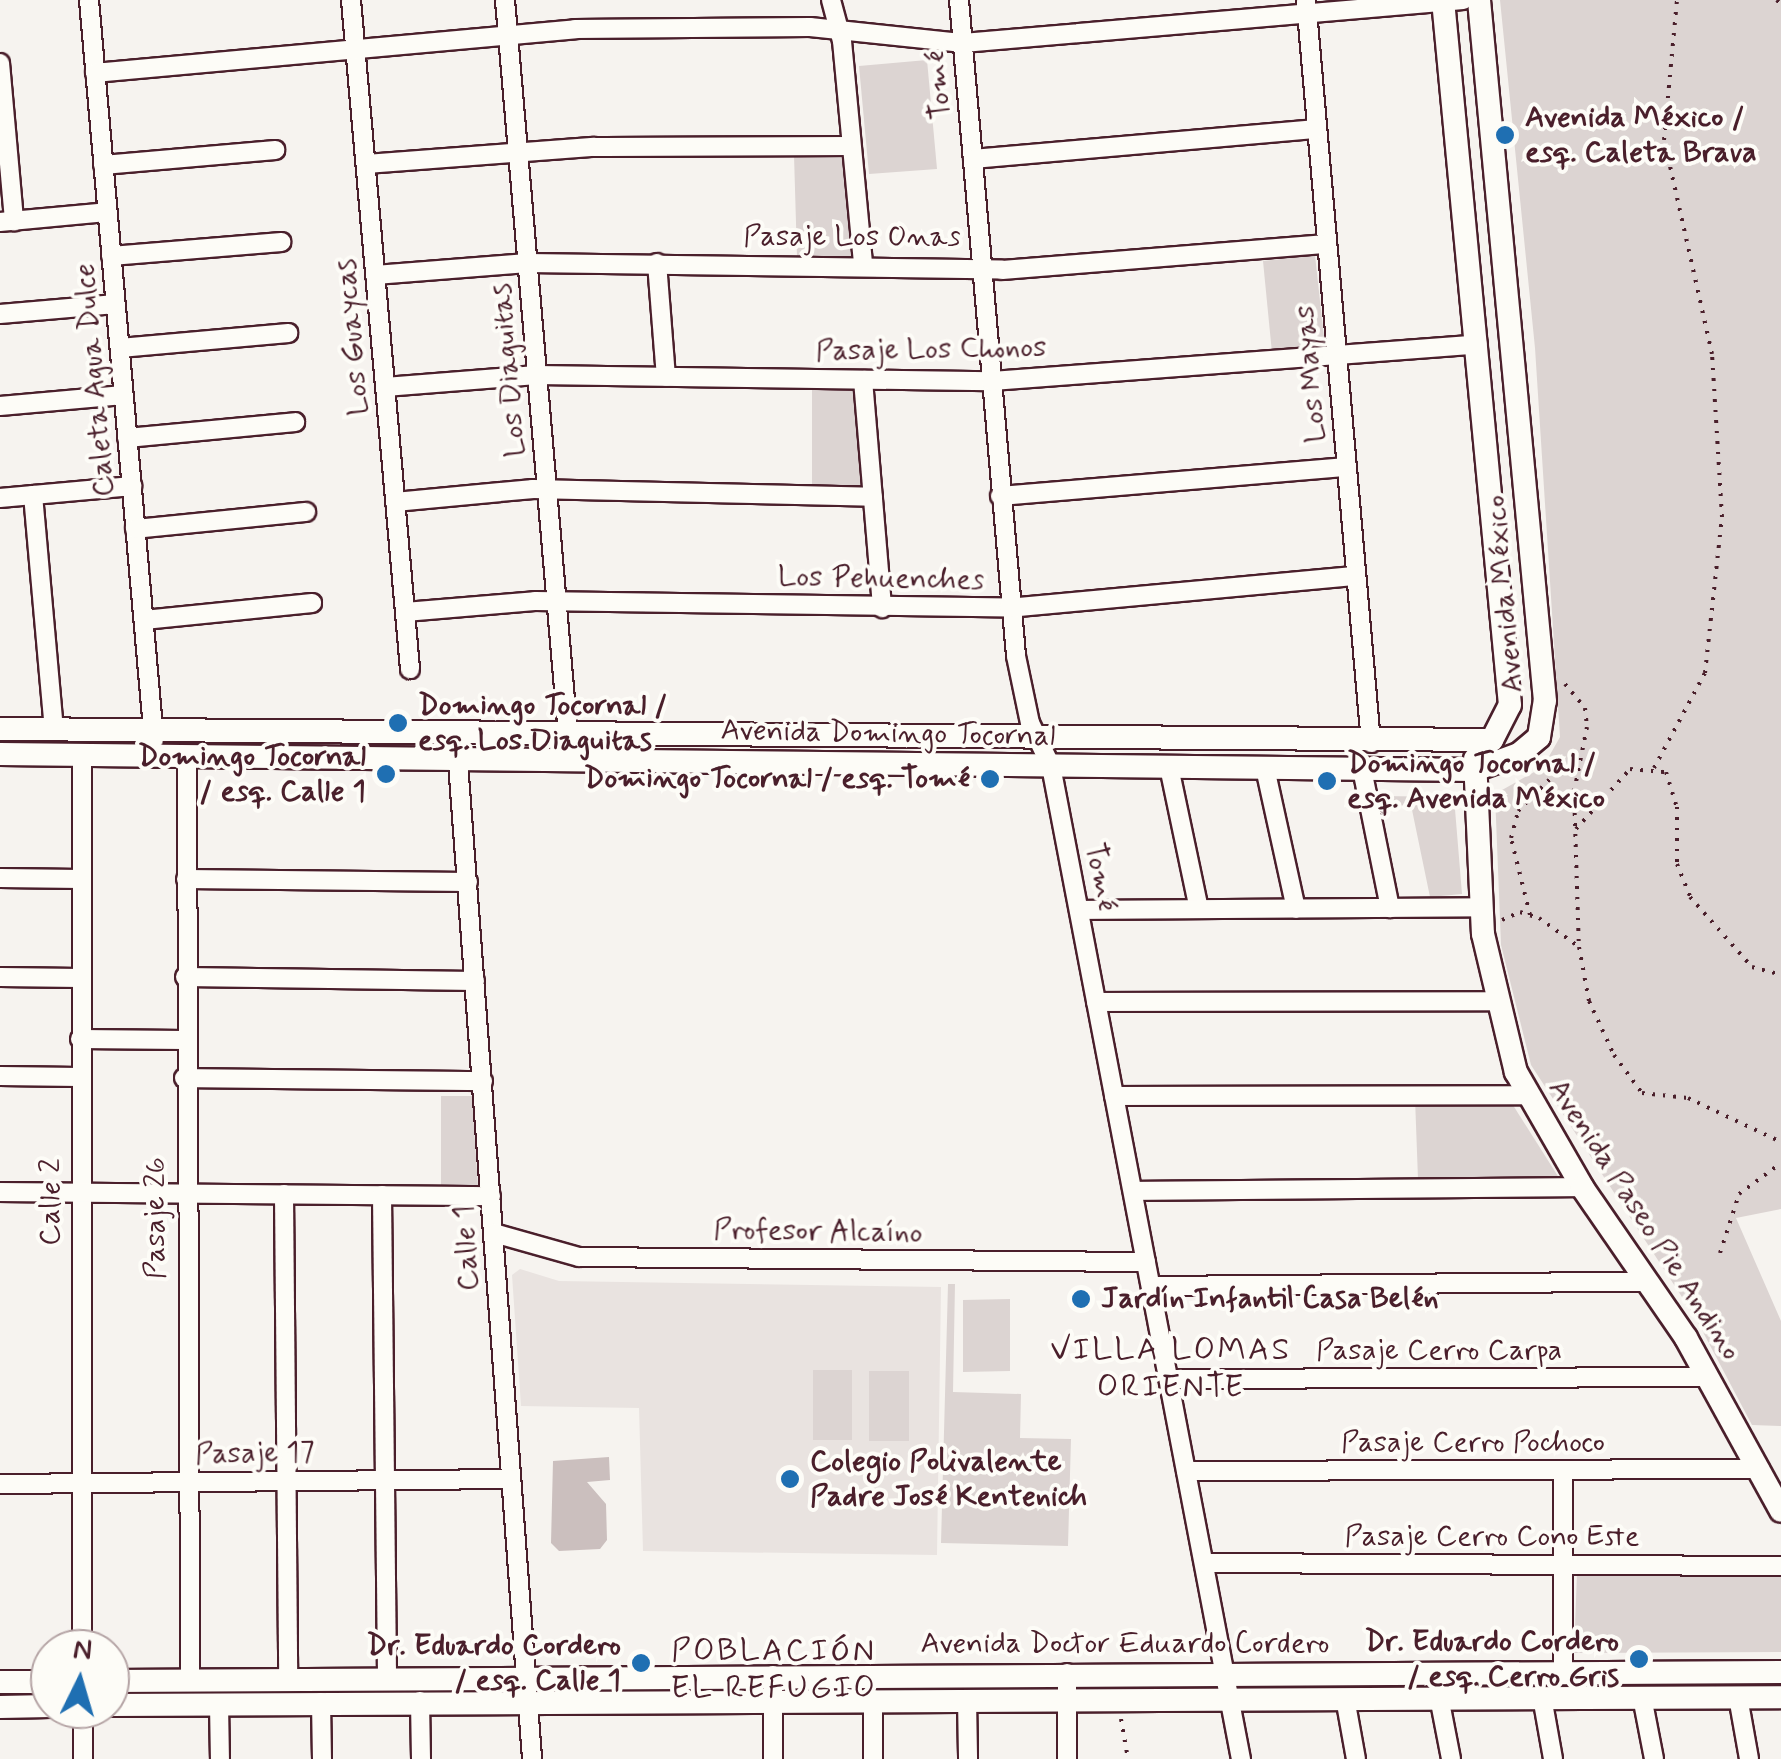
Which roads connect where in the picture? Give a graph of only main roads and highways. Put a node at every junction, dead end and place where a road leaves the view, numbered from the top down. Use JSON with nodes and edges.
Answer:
{"nodes":[{"id":1,"x":1479,"y":0,"type":"edge"},
{"id":2,"x":1450,"y":1,"type":"edge"},
{"id":3,"x":0,"y":729,"type":"edge"},
{"id":4,"x":1474,"y":745,"type":"junction"},
{"id":5,"x":0,"y":754,"type":"edge"},
{"id":6,"x":1476,"y":770,"type":"junction"},
{"id":7,"x":1781,"y":1512,"type":"edge"},
{"id":8,"x":1781,"y":1672,"type":"edge"},
{"id":9,"x":130,"y":1681,"type":"edge"},
{"id":10,"x":0,"y":1682,"type":"edge"},
{"id":11,"x":30,"y":1682,"type":"edge"},
{"id":12,"x":773,"y":1687,"type":"junction"},
{"id":13,"x":526,"y":1688,"type":"junction"},
{"id":14,"x":1781,"y":1697,"type":"edge"},
{"id":15,"x":130,"y":1705,"type":"edge"},
{"id":16,"x":0,"y":1706,"type":"edge"},
{"id":17,"x":30,"y":1706,"type":"edge"}],
"edges":[{"from":1,"to":6,"type":"main road","name":"Avenida México"},
{"from":2,"to":4,"type":"main road","name":"Avenida México"},
{"from":3,"to":4,"type":"main road","name":"Avenida Domingo Tocornal"},
{"from":4,"to":6,"type":"main road"},
{"from":5,"to":6,"type":"main road","name":"Avenida Domingo Tocornal"},
{"from":6,"to":7,"type":"main road","name":"Avenida Paseo Pie Andino"},
{"from":8,"to":12,"type":"main road","name":"Avenida Doctor Eduardo Cordero"},
{"from":9,"to":13,"type":"main road","name":"Avenida Doctor Eduardo Cordero"},
{"from":10,"to":11,"type":"main road"},
{"from":12,"to":13,"type":"main road","name":"Avenida Doctor Eduardo Cordero"},
{"from":12,"to":14,"type":"main road","name":"Avenida Doctor Eduardo Cordero"},
{"from":13,"to":15,"type":"main road","name":"Avenida Doctor Eduardo Cordero"},
{"from":16,"to":17,"type":"main road"}]}
